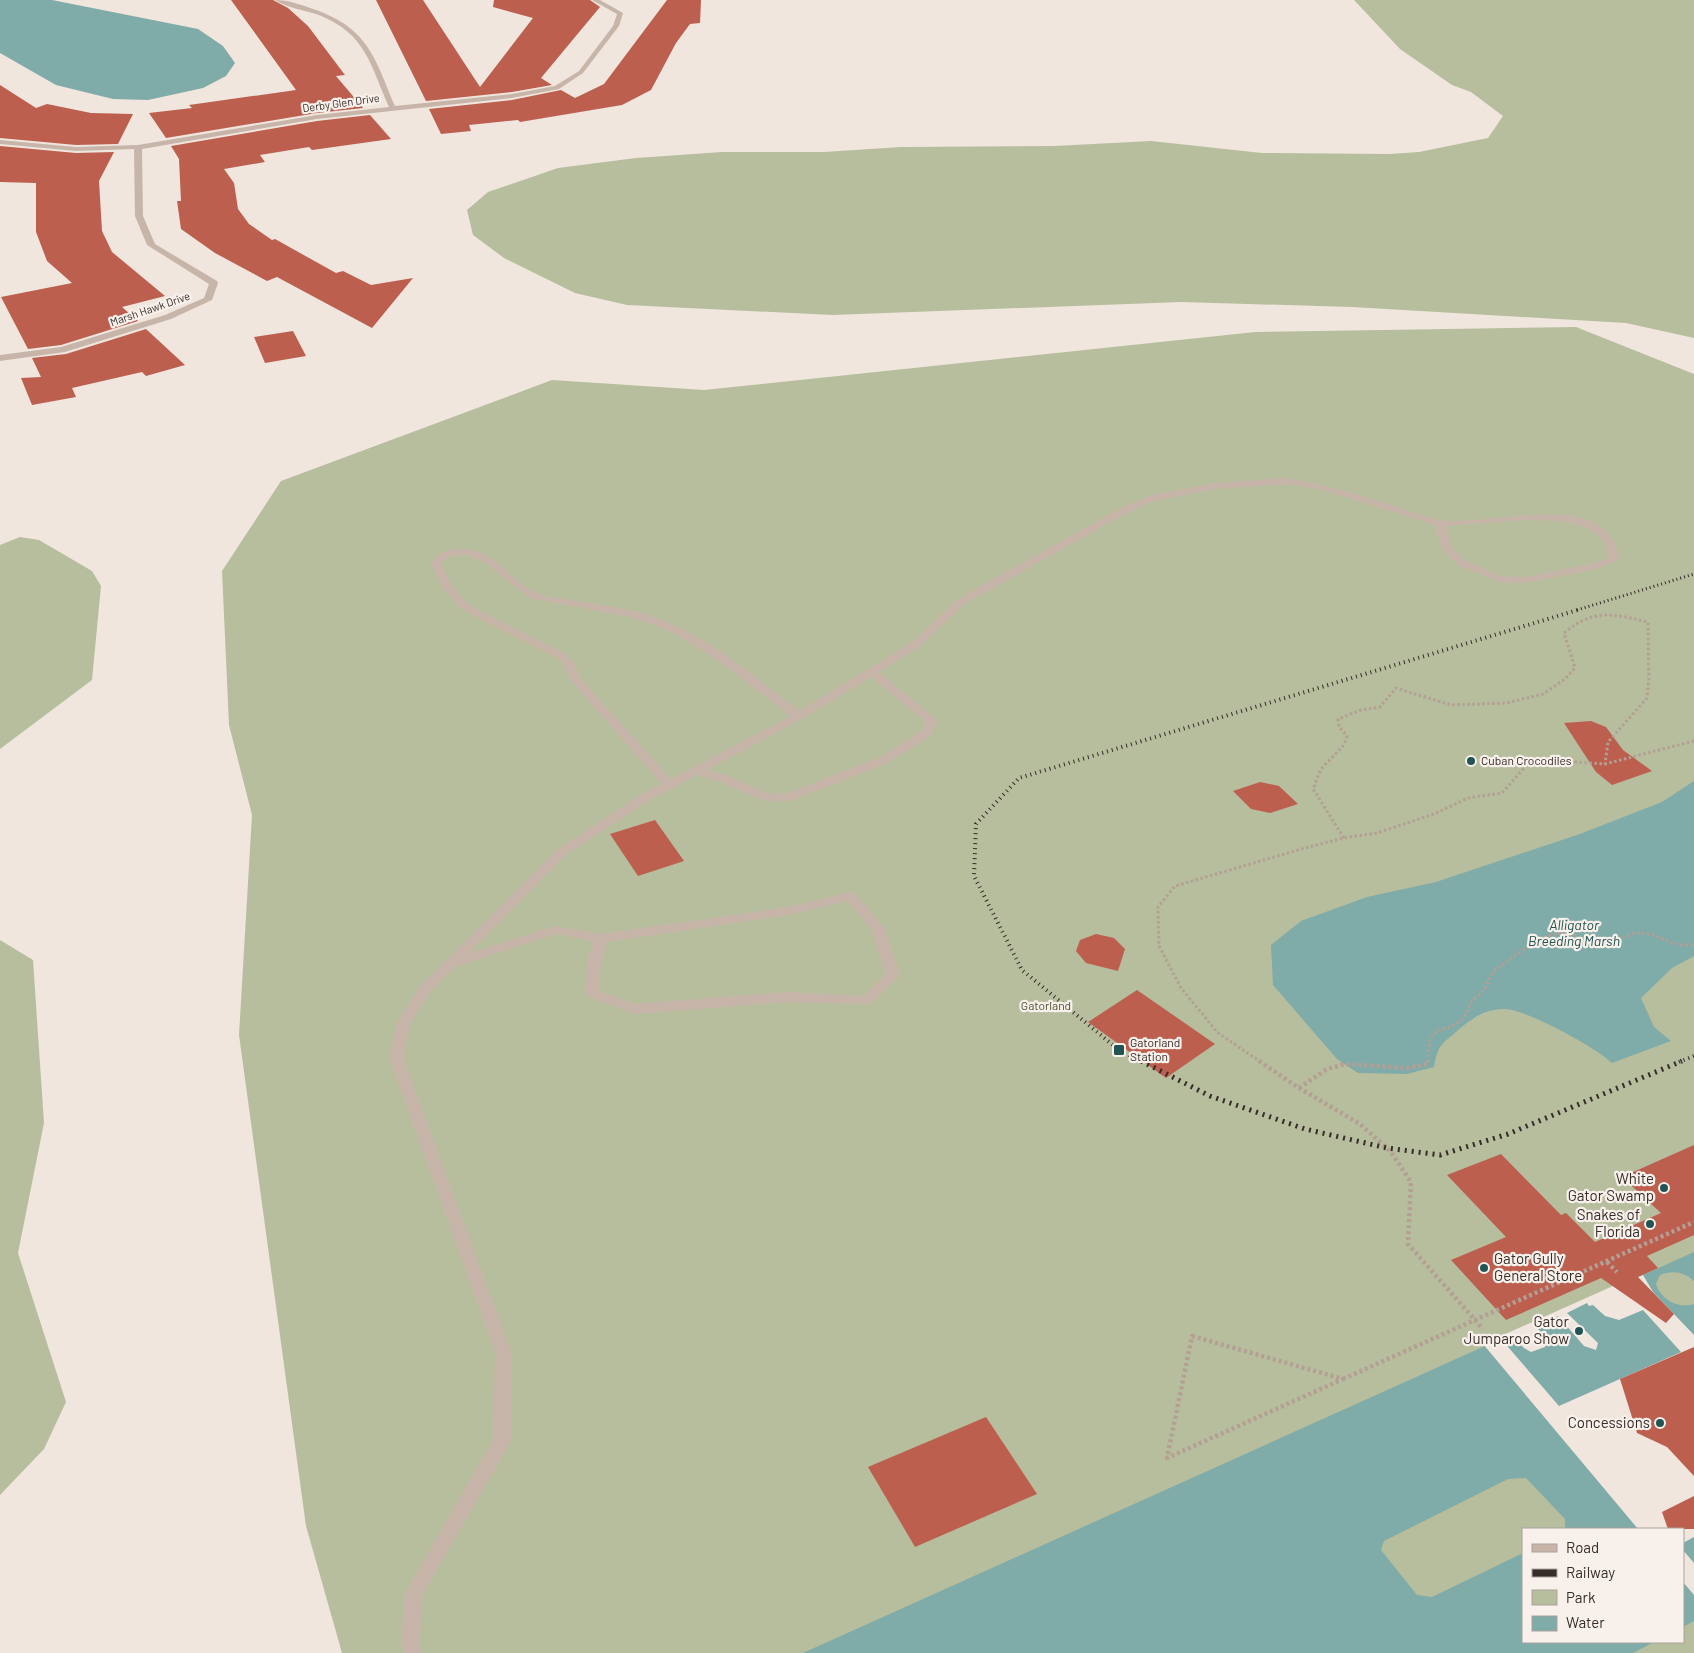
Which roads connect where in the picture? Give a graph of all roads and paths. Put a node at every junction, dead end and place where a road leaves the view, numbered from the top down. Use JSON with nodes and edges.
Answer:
{"nodes":[{"id":1,"x":278,"y":0,"type":"edge"},
{"id":2,"x":595,"y":0,"type":"edge"},
{"id":3,"x":392,"y":107,"type":"junction"},
{"id":4,"x":0,"y":142,"type":"edge"},
{"id":5,"x":138,"y":147,"type":"junction"},
{"id":6,"x":0,"y":358,"type":"edge"},
{"id":7,"x":1440,"y":523,"type":"junction"},
{"id":8,"x":872,"y":671,"type":"junction"},
{"id":9,"x":799,"y":716,"type":"junction"},
{"id":10,"x":1694,"y":741,"type":"edge"},
{"id":11,"x":1605,"y":764,"type":"junction"},
{"id":12,"x":696,"y":771,"type":"junction"},
{"id":13,"x":669,"y":785,"type":"junction"},
{"id":14,"x":1344,"y":838,"type":"junction"},
{"id":15,"x":600,"y":938,"type":"junction"},
{"id":16,"x":1694,"y":944,"type":"edge"},
{"id":17,"x":448,"y":965,"type":"junction"},
{"id":18,"x":1299,"y":1088,"type":"junction"},
{"id":19,"x":1694,"y":1222,"type":"edge"},
{"id":20,"x":1607,"y":1262,"type":"junction"},
{"id":21,"x":1617,"y":1272,"type":"dead end"},
{"id":22,"x":1476,"y":1321,"type":"junction"},
{"id":23,"x":1483,"y":1329,"type":"dead end"},
{"id":24,"x":1343,"y":1379,"type":"junction"},
{"id":25,"x":413,"y":1653,"type":"edge"}],
"edges":[{"from":1,"to":3,"type":"street"},
{"from":2,"to":3,"type":"street","name":"Derby Glen Drive"},
{"from":3,"to":5,"type":"street","name":"Derby Glen Drive"},
{"from":4,"to":5,"type":"street","name":"Derby Glen Drive"},
{"from":5,"to":6,"type":"street","name":"Marsh Hawk Drive"},
{"from":7,"to":7,"type":"street"},
{"from":7,"to":8,"type":"street"},
{"from":8,"to":9,"type":"street"},
{"from":8,"to":12,"type":"street"},
{"from":9,"to":12,"type":"street"},
{"from":9,"to":13,"type":"street"},
{"from":10,"to":11,"type":"path"},
{"from":11,"to":14,"type":"path"},
{"from":11,"to":14,"type":"path"},
{"from":12,"to":13,"type":"street"},
{"from":13,"to":17,"type":"street"},
{"from":14,"to":18,"type":"path"},
{"from":15,"to":15,"type":"street"},
{"from":15,"to":17,"type":"street"},
{"from":16,"to":18,"type":"path"},
{"from":17,"to":25,"type":"street"},
{"from":18,"to":22,"type":"path"},
{"from":19,"to":20,"type":"path"},
{"from":20,"to":21,"type":"path"},
{"from":20,"to":22,"type":"path"},
{"from":22,"to":23,"type":"path"},
{"from":22,"to":24,"type":"path"},
{"from":24,"to":24,"type":"path"}]}
